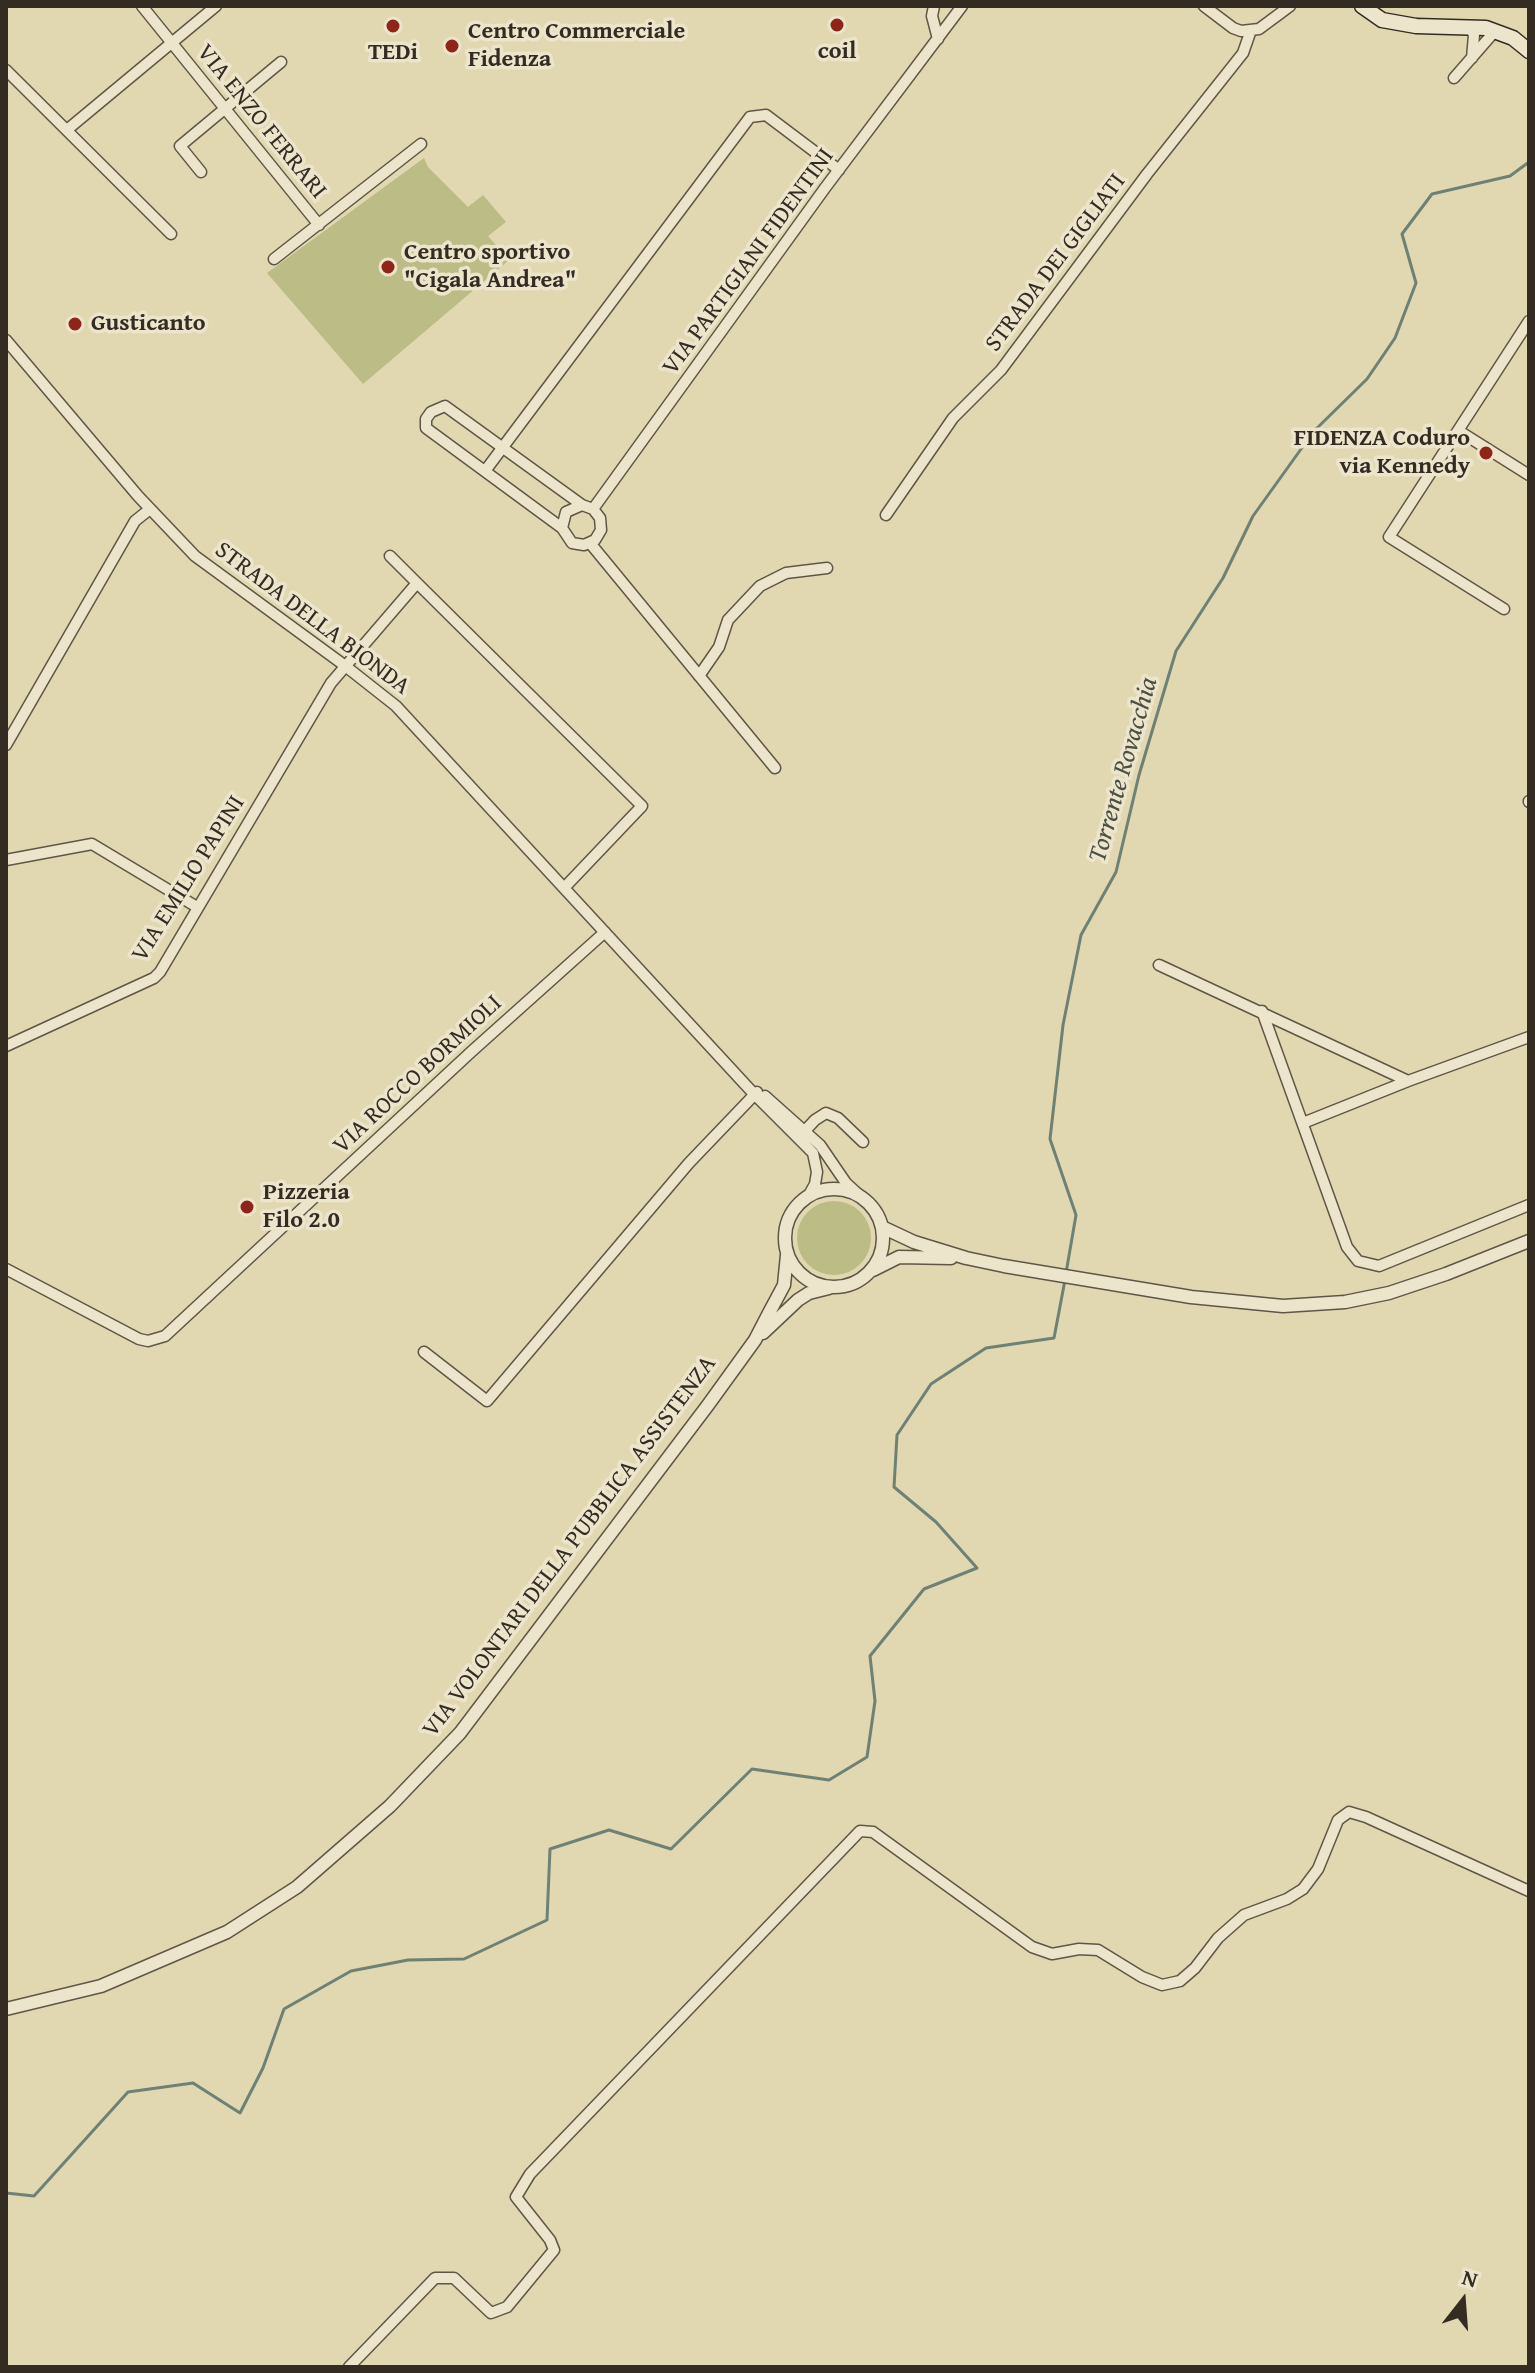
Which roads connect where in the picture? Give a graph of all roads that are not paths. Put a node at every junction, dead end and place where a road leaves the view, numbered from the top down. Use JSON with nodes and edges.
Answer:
{"nodes":[{"id":1,"x":142,"y":6,"type":"edge"},
{"id":2,"x":216,"y":6,"type":"edge"},
{"id":3,"x":934,"y":6,"type":"edge"},
{"id":4,"x":962,"y":6,"type":"edge"},
{"id":5,"x":1204,"y":6,"type":"edge"},
{"id":6,"x":1290,"y":6,"type":"edge"},
{"id":7,"x":1362,"y":6,"type":"edge"},
{"id":8,"x":1378,"y":6,"type":"edge"},
{"id":9,"x":1388,"y":20,"type":"junction"},
{"id":10,"x":1470,"y":27,"type":"junction"},
{"id":11,"x":1251,"y":30,"type":"junction"},
{"id":12,"x":1495,"y":31,"type":"junction"},
{"id":13,"x":938,"y":39,"type":"junction"},
{"id":14,"x":170,"y":42,"type":"junction"},
{"id":15,"x":1529,"y":51,"type":"edge"},
{"id":16,"x":1472,"y":60,"type":"junction"},
{"id":17,"x":281,"y":62,"type":"dead end"},
{"id":18,"x":6,"y":70,"type":"edge"},
{"id":19,"x":1454,"y":78,"type":"dead end"},
{"id":20,"x":224,"y":108,"type":"junction"},
{"id":21,"x":68,"y":129,"type":"junction"},
{"id":22,"x":421,"y":144,"type":"dead end"},
{"id":23,"x":839,"y":170,"type":"junction"},
{"id":24,"x":201,"y":172,"type":"dead end"},
{"id":25,"x":319,"y":225,"type":"junction"},
{"id":26,"x":171,"y":234,"type":"dead end"},
{"id":27,"x":274,"y":259,"type":"dead end"},
{"id":28,"x":1529,"y":321,"type":"edge"},
{"id":29,"x":6,"y":340,"type":"edge"},
{"id":30,"x":1459,"y":431,"type":"junction"},
{"id":31,"x":503,"y":449,"type":"junction"},
{"id":32,"x":485,"y":471,"type":"junction"},
{"id":33,"x":1529,"y":475,"type":"edge"},
{"id":34,"x":587,"y":507,"type":"junction"},
{"id":35,"x":150,"y":509,"type":"junction"},
{"id":36,"x":886,"y":515,"type":"dead end"},
{"id":37,"x":562,"y":528,"type":"junction"},
{"id":38,"x":590,"y":543,"type":"junction"},
{"id":39,"x":390,"y":556,"type":"dead end"},
{"id":40,"x":827,"y":568,"type":"dead end"},
{"id":41,"x":417,"y":583,"type":"junction"},
{"id":42,"x":1504,"y":609,"type":"dead end"},
{"id":43,"x":344,"y":665,"type":"junction"},
{"id":44,"x":699,"y":676,"type":"junction"},
{"id":45,"x":6,"y":745,"type":"edge"},
{"id":46,"x":775,"y":768,"type":"dead end"},
{"id":47,"x":6,"y":860,"type":"edge"},
{"id":48,"x":564,"y":888,"type":"junction"},
{"id":49,"x":197,"y":907,"type":"junction"},
{"id":50,"x":605,"y":932,"type":"junction"},
{"id":51,"x":1159,"y":965,"type":"dead end"},
{"id":52,"x":1262,"y":1011,"type":"junction"},
{"id":53,"x":1529,"y":1037,"type":"edge"},
{"id":54,"x":6,"y":1046,"type":"edge"},
{"id":55,"x":1408,"y":1081,"type":"junction"},
{"id":56,"x":756,"y":1092,"type":"junction"},
{"id":57,"x":1303,"y":1123,"type":"junction"},
{"id":58,"x":801,"y":1135,"type":"junction"},
{"id":59,"x":863,"y":1142,"type":"dead end"},
{"id":60,"x":809,"y":1195,"type":"junction"},
{"id":61,"x":859,"y":1195,"type":"junction"},
{"id":62,"x":1529,"y":1205,"type":"edge"},
{"id":63,"x":882,"y":1227,"type":"junction"},
{"id":64,"x":1529,"y":1241,"type":"edge"},
{"id":65,"x":787,"y":1255,"type":"junction"},
{"id":66,"x":966,"y":1258,"type":"junction"},
{"id":67,"x":6,"y":1269,"type":"edge"},
{"id":68,"x":869,"y":1273,"type":"junction"},
{"id":69,"x":833,"y":1287,"type":"junction"},
{"id":70,"x":755,"y":1340,"type":"junction"},
{"id":71,"x":424,"y":1352,"type":"dead end"},
{"id":72,"x":1529,"y":1891,"type":"edge"},
{"id":73,"x":6,"y":2009,"type":"edge"},
{"id":74,"x":349,"y":2367,"type":"edge"}],
"edges":[{"from":1,"to":14,"type":"street","name":"VIA ENZO FERRARI"},
{"from":2,"to":14,"type":"street"},
{"from":3,"to":13,"type":"street"},
{"from":4,"to":13,"type":"street","name":"VIA PARTIGIANI FIDENTINI"},
{"from":5,"to":11,"type":"street"},
{"from":6,"to":11,"type":"street"},
{"from":7,"to":9,"type":"main road"},
{"from":8,"to":9,"type":"main road"},
{"from":9,"to":10,"type":"main road"},
{"from":10,"to":12,"type":"main road"},
{"from":10,"to":16,"type":"street"},
{"from":11,"to":36,"type":"street","name":"STRADA DEI GIGLIATI"},
{"from":12,"to":15,"type":"main road"},
{"from":12,"to":16,"type":"street"},
{"from":13,"to":23,"type":"street","name":"VIA PARTIGIANI FIDENTINI"},
{"from":14,"to":20,"type":"street","name":"VIA ENZO FERRARI"},
{"from":14,"to":21,"type":"street"},
{"from":16,"to":19,"type":"street"},
{"from":17,"to":20,"type":"street"},
{"from":18,"to":21,"type":"street"},
{"from":20,"to":24,"type":"street"},
{"from":20,"to":25,"type":"street","name":"VIA ENZO FERRARI"},
{"from":21,"to":26,"type":"street"},
{"from":22,"to":25,"type":"street"},
{"from":23,"to":31,"type":"street"},
{"from":23,"to":34,"type":"street","name":"VIA PARTIGIANI FIDENTINI"},
{"from":25,"to":27,"type":"street"},
{"from":28,"to":30,"type":"street"},
{"from":29,"to":35,"type":"street","name":"STRADA DELLA BIONDA"},
{"from":30,"to":33,"type":"street"},
{"from":30,"to":42,"type":"street"},
{"from":31,"to":32,"type":"street"},
{"from":31,"to":32,"type":"street"},
{"from":31,"to":34,"type":"street"},
{"from":32,"to":37,"type":"street"},
{"from":34,"to":37,"type":"street"},
{"from":34,"to":38,"type":"street"},
{"from":35,"to":43,"type":"street","name":"STRADA DELLA BIONDA"},
{"from":35,"to":45,"type":"street"},
{"from":37,"to":38,"type":"street"},
{"from":38,"to":44,"type":"street"},
{"from":39,"to":41,"type":"street"},
{"from":40,"to":44,"type":"street"},
{"from":41,"to":43,"type":"street","name":"VIA EMILIO PAPINI"},
{"from":41,"to":48,"type":"street"},
{"from":43,"to":48,"type":"street","name":"STRADA DELLA BIONDA"},
{"from":43,"to":49,"type":"street","name":"VIA EMILIO PAPINI"},
{"from":44,"to":46,"type":"street"},
{"from":47,"to":49,"type":"street"},
{"from":48,"to":50,"type":"street","name":"STRADA DELLA BIONDA"},
{"from":49,"to":54,"type":"street","name":"VIA EMILIO PAPINI"},
{"from":50,"to":56,"type":"street","name":"STRADA DELLA BIONDA"},
{"from":50,"to":67,"type":"street","name":"VIA ROCCO BORMIOLI"},
{"from":51,"to":52,"type":"street"},
{"from":52,"to":55,"type":"street"},
{"from":52,"to":57,"type":"street"},
{"from":53,"to":55,"type":"street"},
{"from":55,"to":57,"type":"street"},
{"from":56,"to":58,"type":"street","name":"STRADA DELLA BIONDA"},
{"from":56,"to":71,"type":"street"},
{"from":57,"to":62,"type":"street"},
{"from":58,"to":59,"type":"street"},
{"from":58,"to":60,"type":"street","name":"STRADA DELLA BIONDA"},
{"from":58,"to":61,"type":"street","name":"STRADA DELLA BIONDA"},
{"from":60,"to":61,"type":"street"},
{"from":60,"to":65,"type":"street"},
{"from":61,"to":63,"type":"street"},
{"from":63,"to":66,"type":"street"},
{"from":63,"to":68,"type":"street"},
{"from":64,"to":66,"type":"street"},
{"from":65,"to":69,"type":"street"},
{"from":65,"to":70,"type":"street","name":"VIA VOLONTARI DELLA PUBBLICA ASSISTENZA"},
{"from":66,"to":68,"type":"street"},
{"from":68,"to":69,"type":"street"},
{"from":69,"to":70,"type":"street","name":"VIA VOLONTARI DELLA PUBBLICA ASSISTENZA"},
{"from":70,"to":73,"type":"street","name":"VIA VOLONTARI DELLA PUBBLICA ASSISTENZA"},
{"from":72,"to":74,"type":"street"}]}
